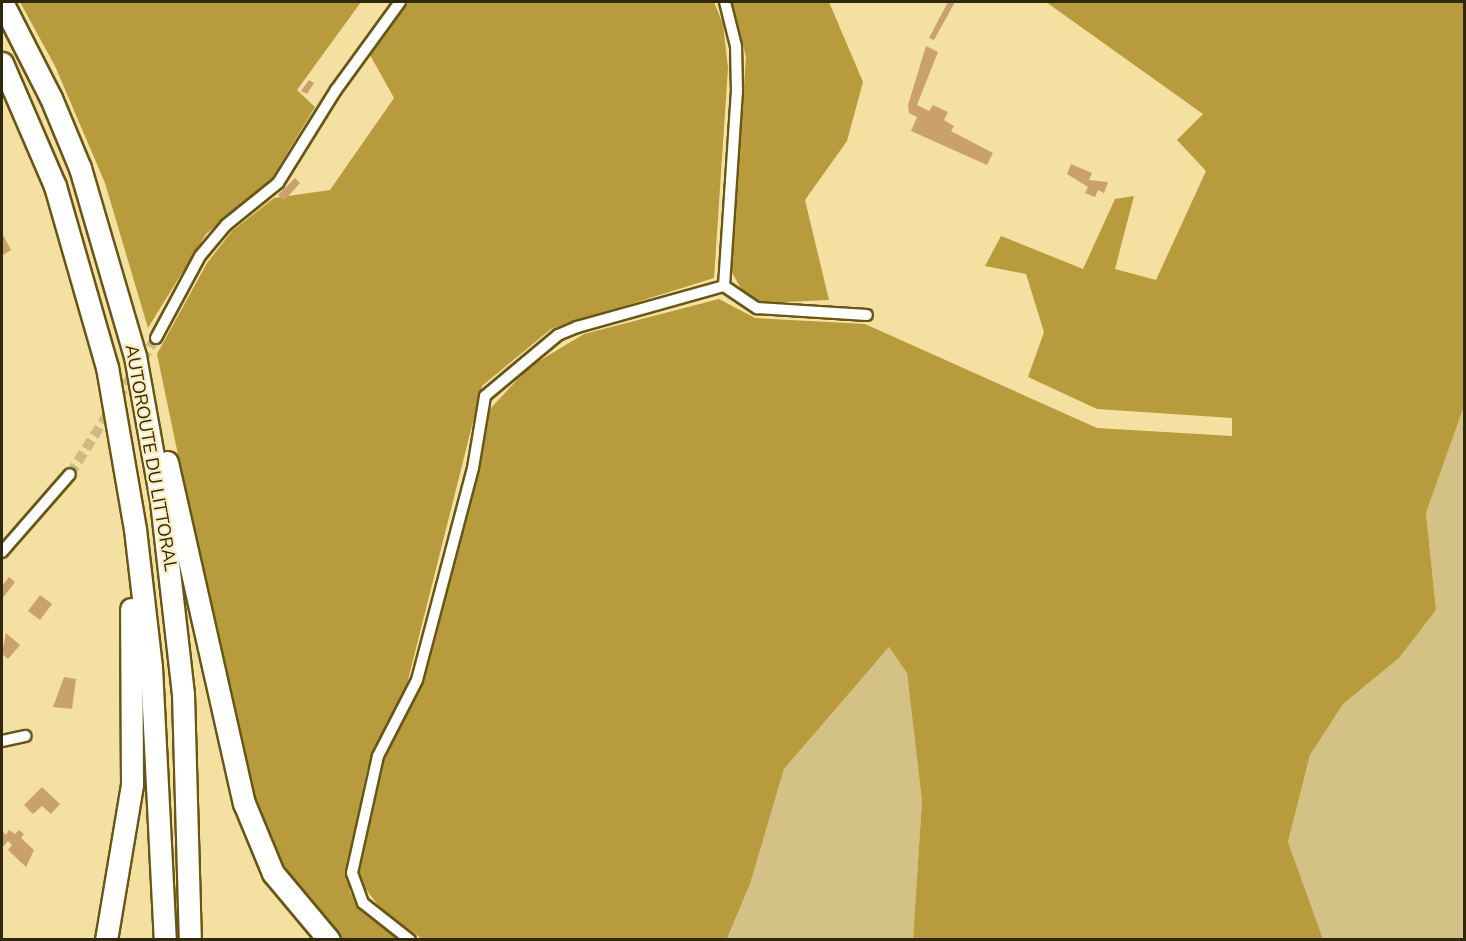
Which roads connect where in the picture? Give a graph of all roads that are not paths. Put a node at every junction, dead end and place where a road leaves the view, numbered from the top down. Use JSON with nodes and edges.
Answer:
{"nodes":[{"id":1,"x":2,"y":2,"type":"edge"},
{"id":2,"x":400,"y":2,"type":"edge"},
{"id":3,"x":725,"y":2,"type":"edge"},
{"id":4,"x":2,"y":63,"type":"edge"},
{"id":5,"x":724,"y":286,"type":"junction"},
{"id":6,"x":118,"y":288,"type":"junction"},
{"id":7,"x":867,"y":315,"type":"dead end"},
{"id":8,"x":156,"y":338,"type":"tunnel mouth"},
{"id":9,"x":107,"y":367,"type":"junction"},
{"id":10,"x":70,"y":474,"type":"tunnel mouth"},
{"id":11,"x":2,"y":552,"type":"edge"},
{"id":12,"x":25,"y":736,"type":"dead end"},
{"id":13,"x":2,"y":741,"type":"edge"},
{"id":14,"x":106,"y":939,"type":"edge"},
{"id":15,"x":165,"y":939,"type":"edge"},
{"id":16,"x":190,"y":939,"type":"edge"},
{"id":17,"x":329,"y":939,"type":"edge"},
{"id":18,"x":410,"y":939,"type":"edge"}],
"edges":[{"from":1,"to":6,"type":"highway","name":"AUTOROUTE DU LITTORAL"},
{"from":2,"to":8,"type":"street"},
{"from":3,"to":5,"type":"street"},
{"from":4,"to":9,"type":"highway","name":"AUTOROUTE DU LITTORAL"},
{"from":5,"to":7,"type":"street"},
{"from":5,"to":18,"type":"street"},
{"from":6,"to":16,"type":"highway","name":"AUTOROUTE DU LITTORAL"},
{"from":6,"to":17,"type":"highway"},
{"from":9,"to":14,"type":"highway"},
{"from":9,"to":15,"type":"highway","name":"AUTOROUTE DU LITTORAL"},
{"from":10,"to":11,"type":"street"},
{"from":12,"to":13,"type":"street"}]}
